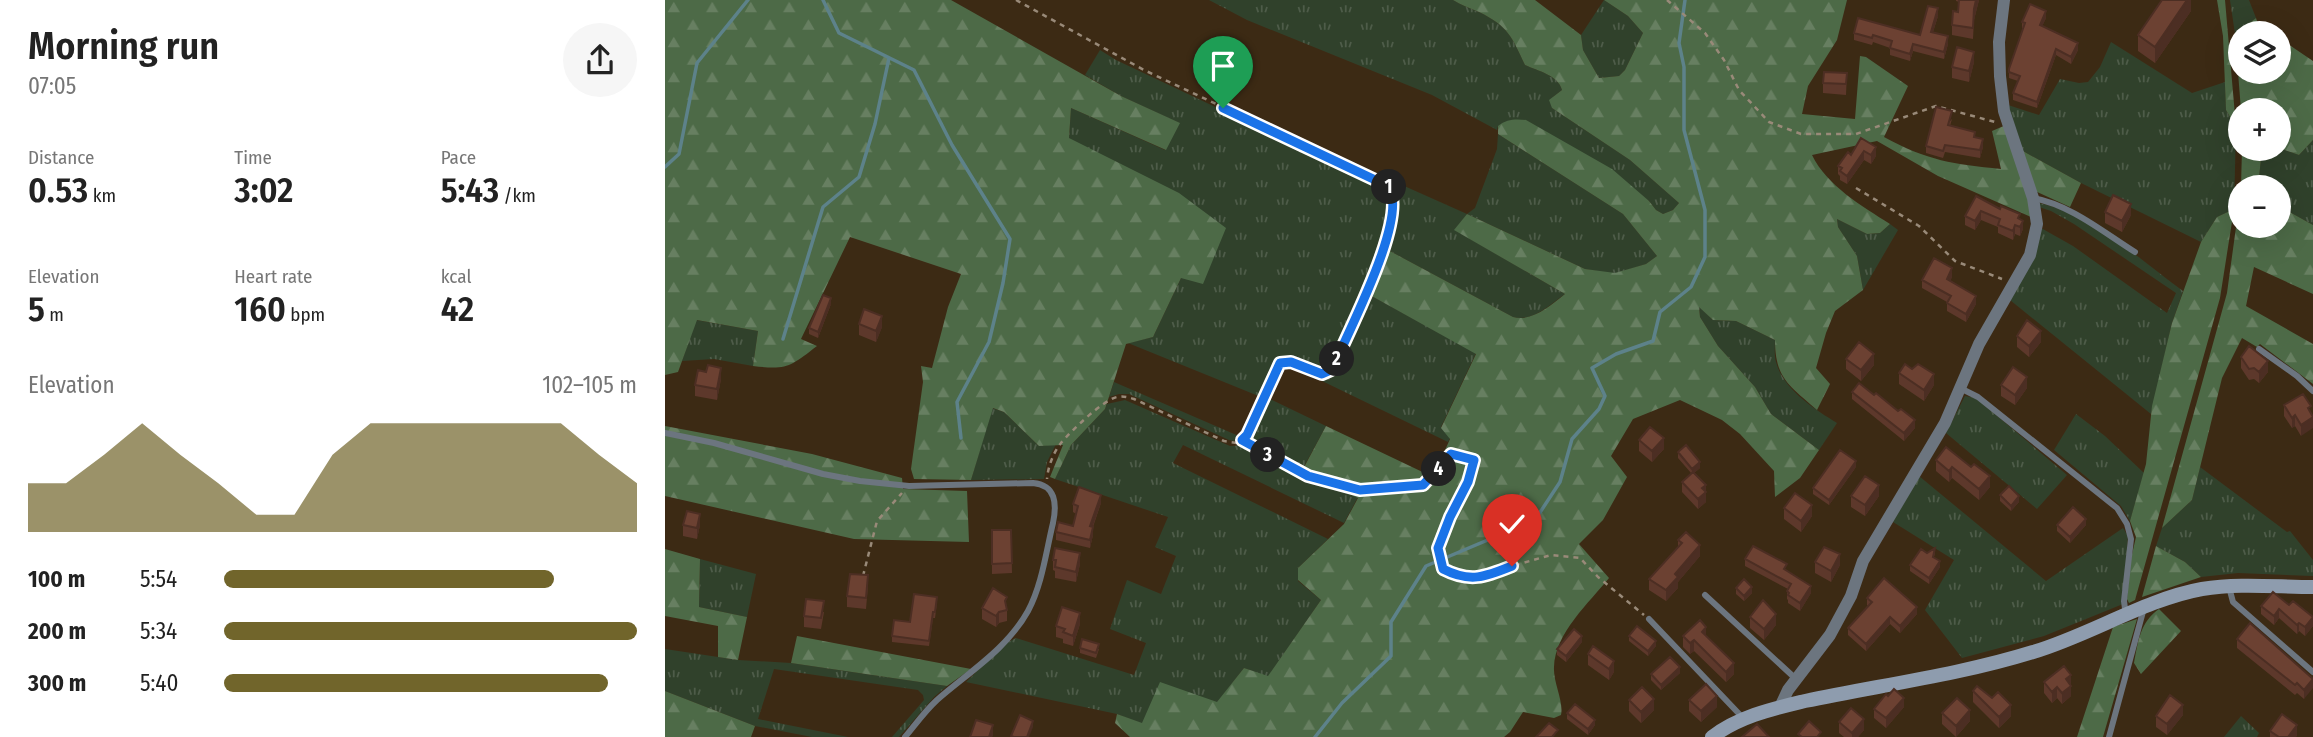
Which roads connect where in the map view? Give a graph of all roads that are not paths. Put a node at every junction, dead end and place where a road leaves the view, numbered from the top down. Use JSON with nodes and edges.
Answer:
{"nodes":[{"id":1,"x":2004,"y":0,"type":"edge"},
{"id":2,"x":2033,"y":198,"type":"junction"},
{"id":3,"x":2135,"y":252,"type":"dead end"},
{"id":4,"x":2259,"y":349,"type":"dead end"},
{"id":5,"x":1960,"y":388,"type":"junction"},
{"id":6,"x":2313,"y":391,"type":"edge"},
{"id":7,"x":665,"y":433,"type":"edge"},
{"id":8,"x":2228,"y":586,"type":"junction"},
{"id":9,"x":2313,"y":587,"type":"edge"},
{"id":10,"x":1705,"y":595,"type":"dead end"},
{"id":11,"x":2144,"y":608,"type":"junction"},
{"id":12,"x":2126,"y":616,"type":"junction"},
{"id":13,"x":1649,"y":619,"type":"road end"},
{"id":14,"x":2313,"y":672,"type":"edge"},
{"id":15,"x":1796,"y":679,"type":"junction"},
{"id":16,"x":1780,"y":707,"type":"junction"},
{"id":17,"x":1743,"y":718,"type":"junction"},
{"id":18,"x":905,"y":737,"type":"edge"},
{"id":19,"x":1712,"y":737,"type":"edge"},
{"id":20,"x":2109,"y":737,"type":"edge"}],
"edges":[{"from":1,"to":2,"type":"street"},
{"from":2,"to":3,"type":"lane"},
{"from":2,"to":5,"type":"street"},
{"from":4,"to":6,"type":"lane"},
{"from":5,"to":12,"type":"lane"},
{"from":5,"to":15,"type":"street"},
{"from":7,"to":18,"type":"lane"},
{"from":8,"to":9,"type":"street"},
{"from":8,"to":11,"type":"street"},
{"from":8,"to":14,"type":"lane"},
{"from":10,"to":15,"type":"lane"},
{"from":11,"to":12,"type":"street"},
{"from":11,"to":20,"type":"lane"},
{"from":12,"to":16,"type":"street"},
{"from":13,"to":17,"type":"lane"},
{"from":15,"to":16,"type":"street"},
{"from":16,"to":17,"type":"street"},
{"from":17,"to":19,"type":"street"}]}
